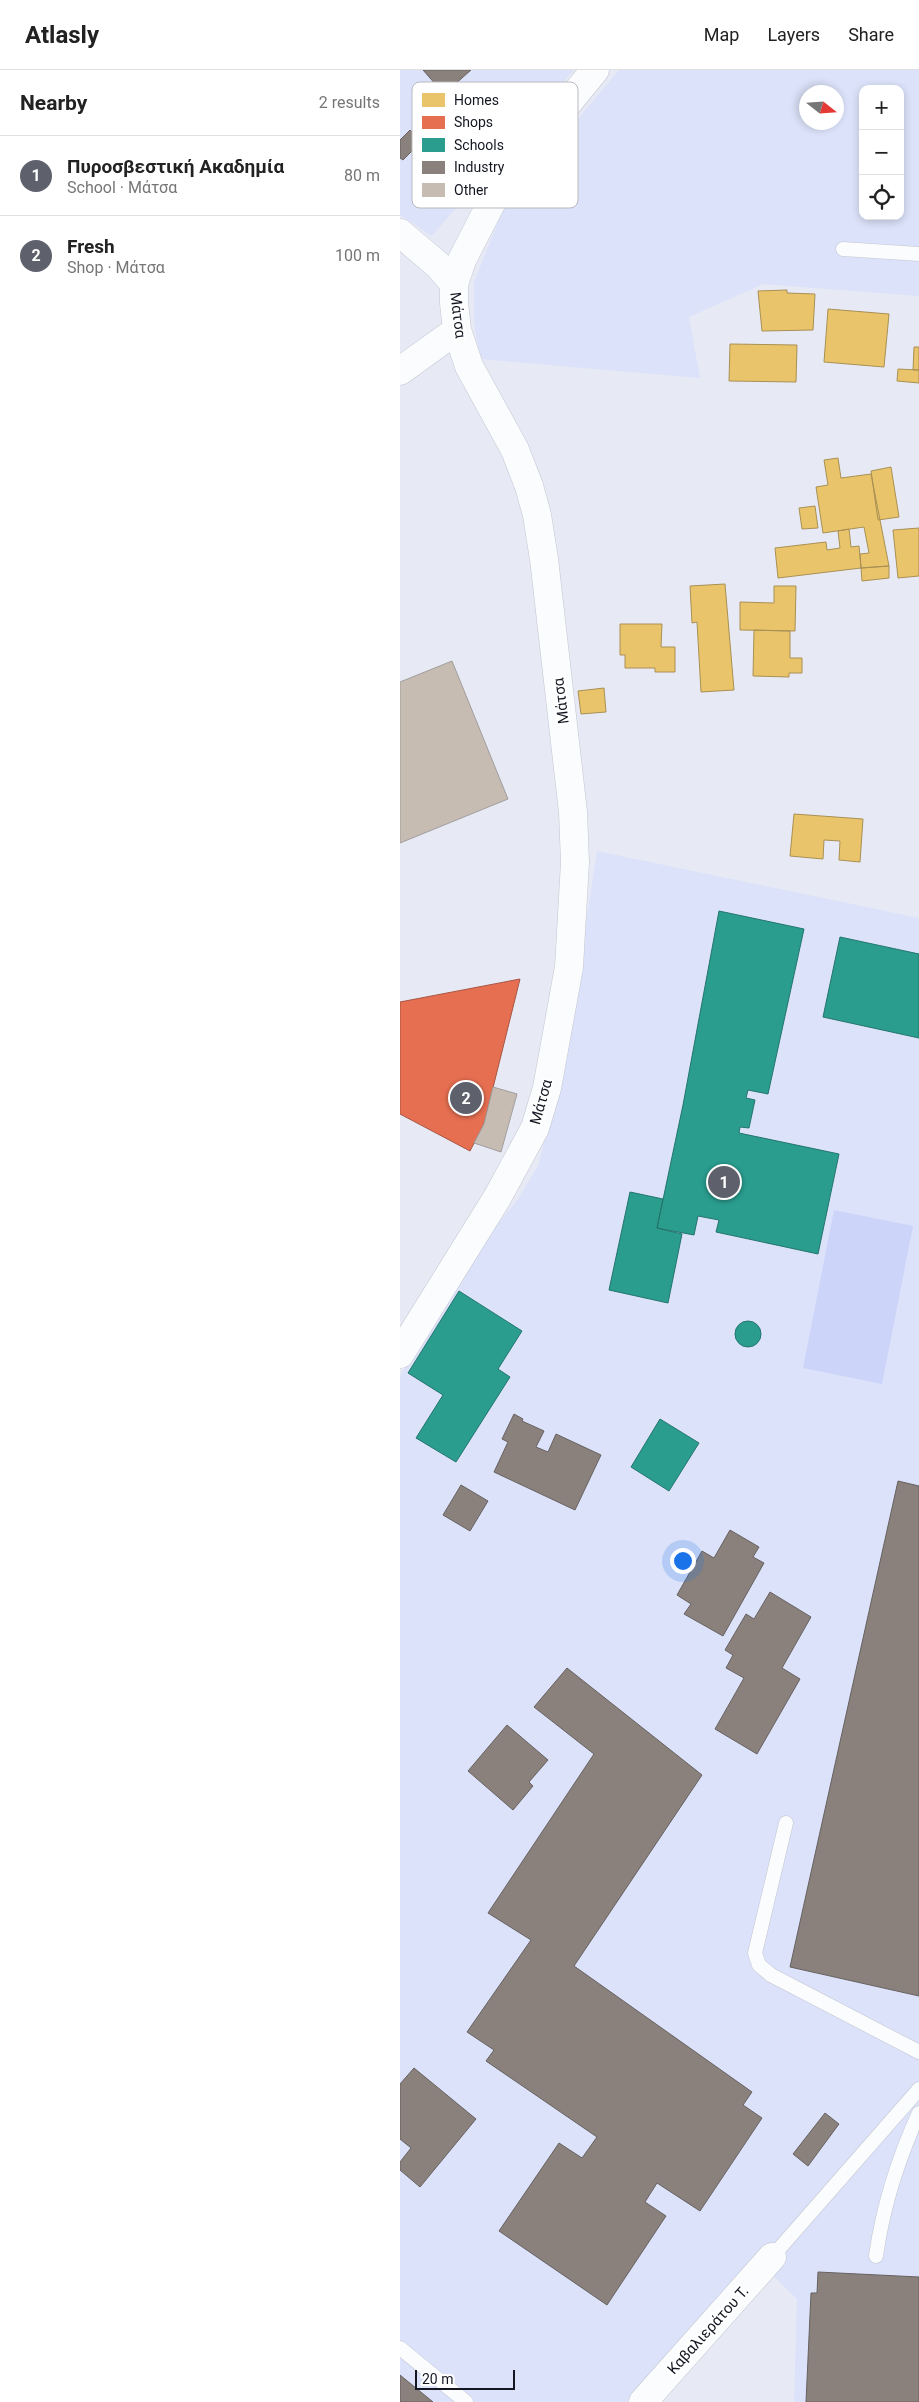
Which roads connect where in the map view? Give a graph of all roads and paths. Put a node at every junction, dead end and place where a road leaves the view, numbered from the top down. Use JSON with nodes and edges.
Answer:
{"nodes":[{"id":1,"x":595,"y":70,"type":"edge"},
{"id":2,"x":578,"y":91,"type":"edge"},
{"id":3,"x":489,"y":208,"type":"edge"},
{"id":4,"x":400,"y":234,"type":"edge"},
{"id":5,"x":843,"y":249,"type":"dead end"},
{"id":6,"x":919,"y":254,"type":"edge"},
{"id":7,"x":454,"y":284,"type":"junction"},
{"id":8,"x":457,"y":330,"type":"junction"},
{"id":9,"x":400,"y":371,"type":"edge"},
{"id":10,"x":400,"y":1354,"type":"edge"},
{"id":11,"x":786,"y":1823,"type":"dead end"},
{"id":12,"x":919,"y":2052,"type":"edge"},
{"id":13,"x":919,"y":2089,"type":"edge"},
{"id":14,"x":919,"y":2113,"type":"edge"},
{"id":15,"x":876,"y":2256,"type":"dead end"},
{"id":16,"x":772,"y":2258,"type":"joint"},
{"id":17,"x":400,"y":2348,"type":"edge"},
{"id":18,"x":466,"y":2402,"type":"edge"},
{"id":19,"x":643,"y":2402,"type":"edge"}],
"edges":[{"from":1,"to":2,"type":"street","name":"Μάτσα"},
{"from":3,"to":7,"type":"street","name":"Μάτσα"},
{"from":4,"to":7,"type":"street"},
{"from":5,"to":6,"type":"lane"},
{"from":7,"to":8,"type":"street","name":"Μάτσα"},
{"from":8,"to":9,"type":"street"},
{"from":8,"to":10,"type":"street","name":"Μάτσα"},
{"from":11,"to":12,"type":"lane"},
{"from":13,"to":16,"type":"lane"},
{"from":14,"to":15,"type":"lane"},
{"from":16,"to":19,"type":"street","name":"Καβαλιεράτου Τ."},
{"from":17,"to":18,"type":"lane"}]}
